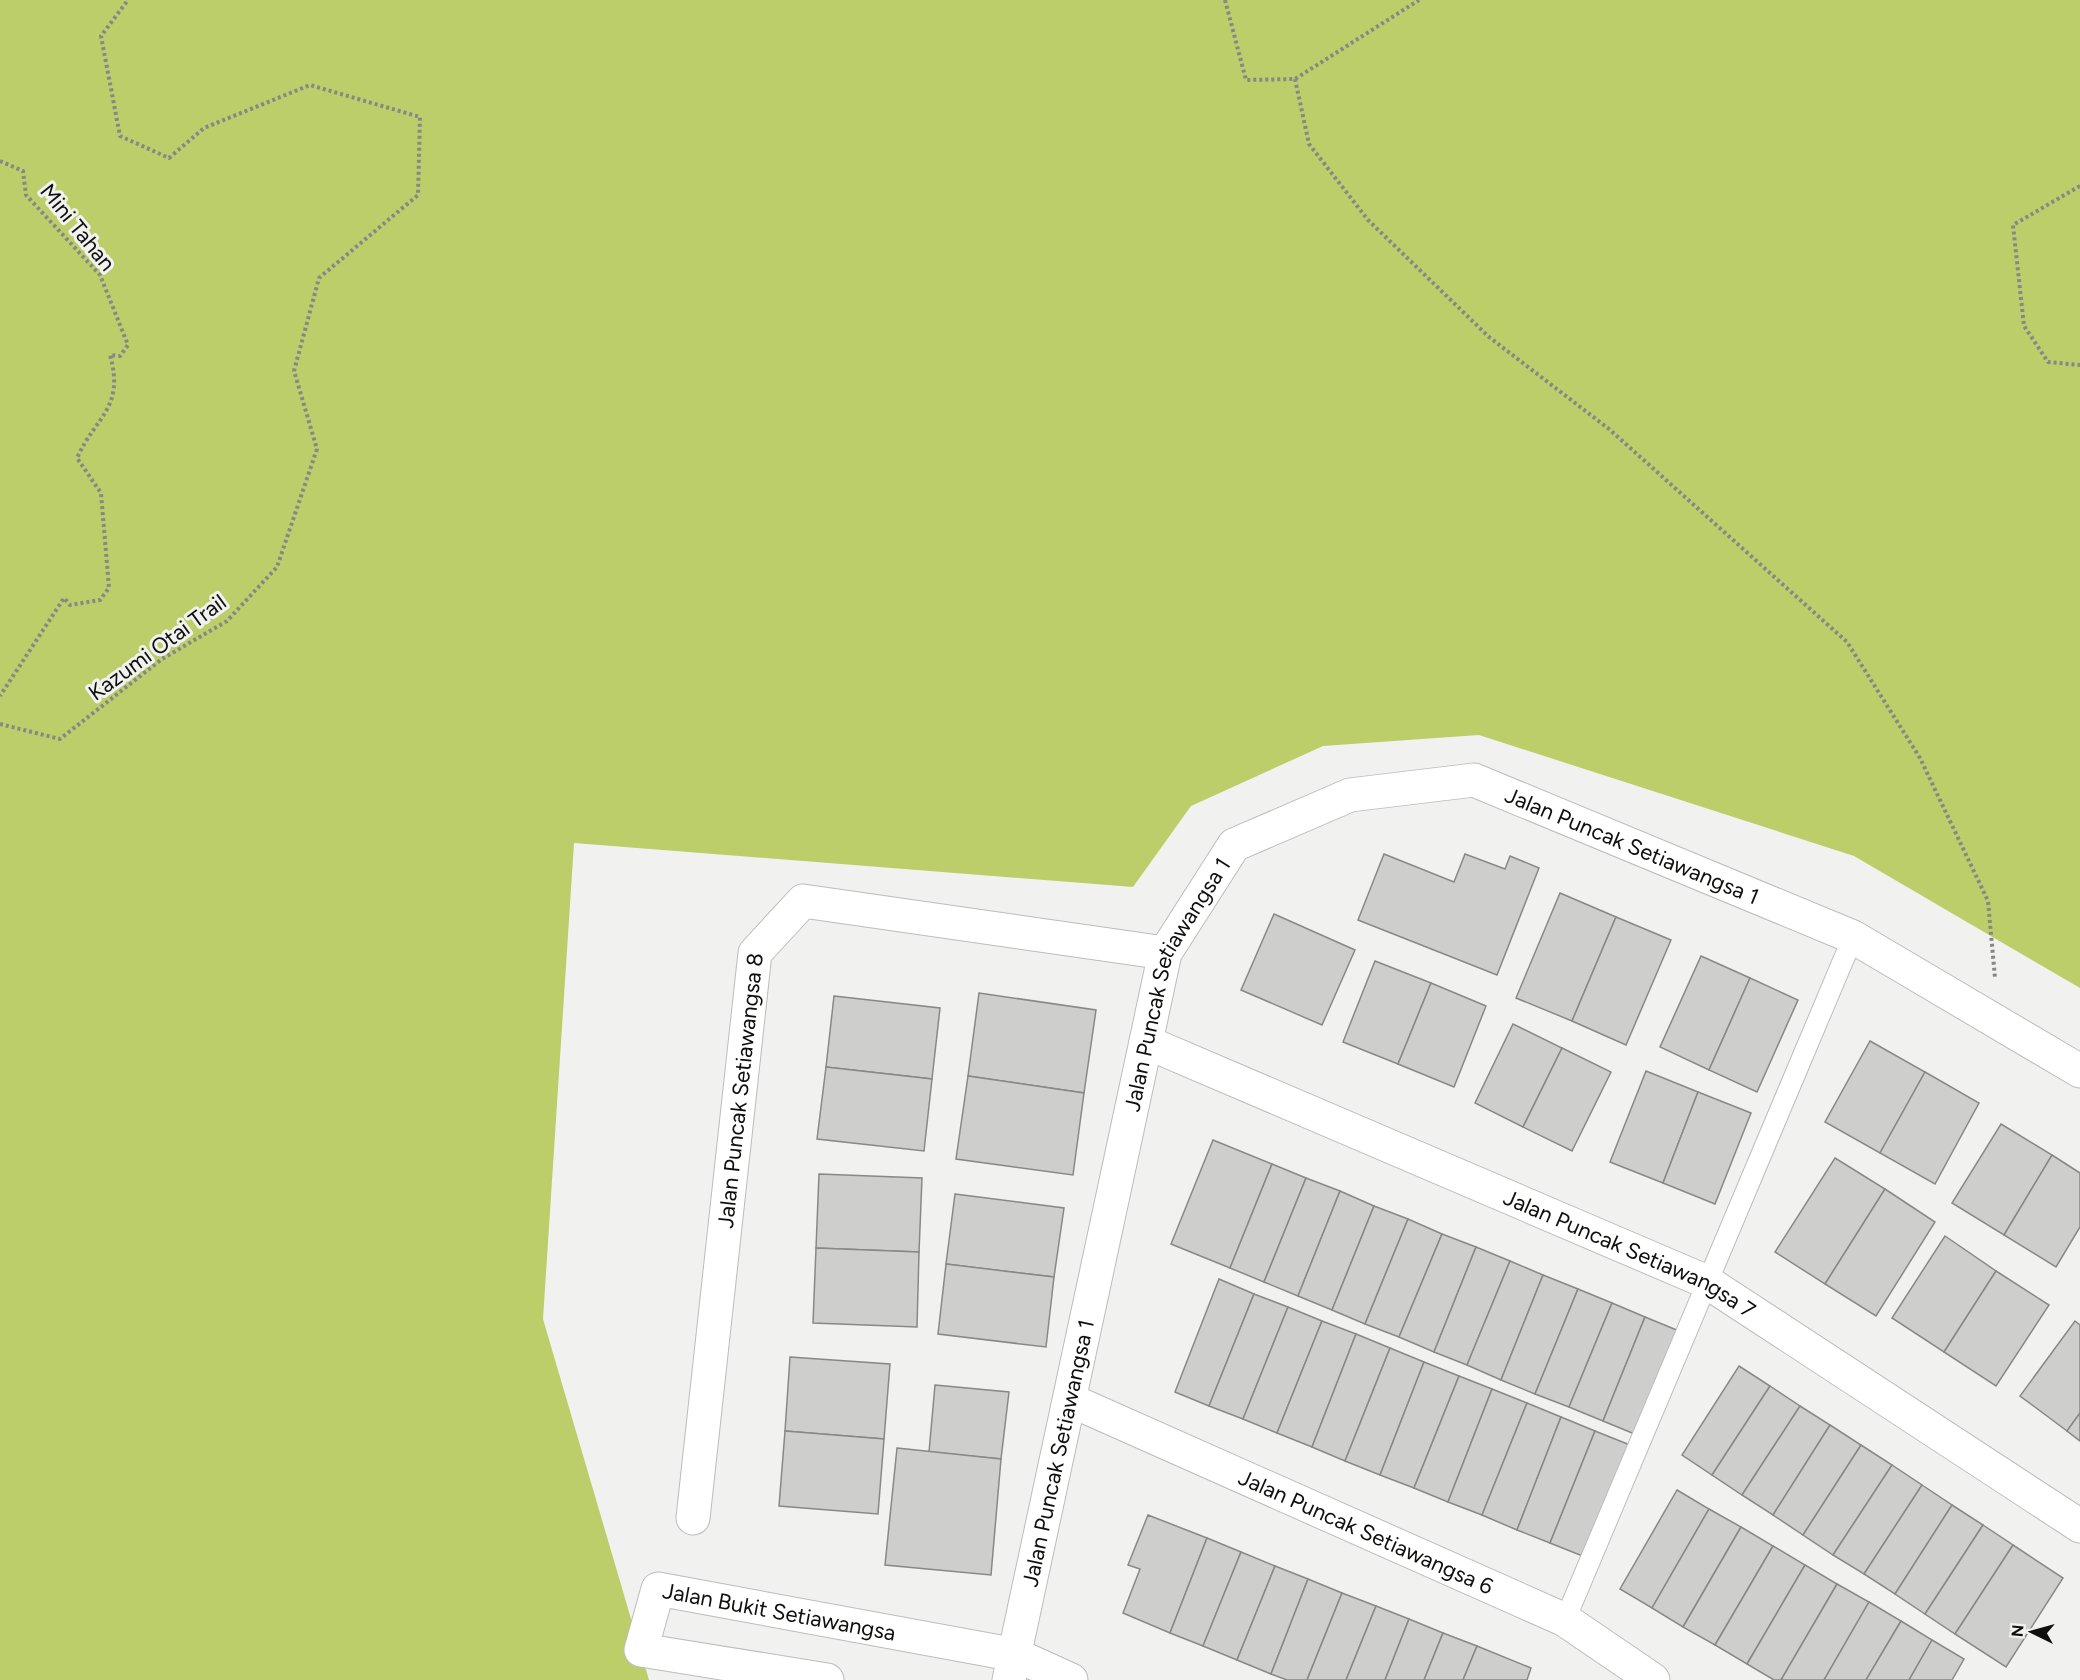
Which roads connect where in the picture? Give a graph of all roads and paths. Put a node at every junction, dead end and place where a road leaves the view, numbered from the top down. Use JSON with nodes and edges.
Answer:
{"nodes":[{"id":1,"x":128,"y":0,"type":"edge"},
{"id":2,"x":1225,"y":0,"type":"edge"},
{"id":3,"x":1419,"y":0,"type":"edge"},
{"id":4,"x":1295,"y":79,"type":"junction"},
{"id":5,"x":0,"y":161,"type":"edge"},
{"id":6,"x":2080,"y":186,"type":"edge"},
{"id":7,"x":2080,"y":365,"type":"edge"},
{"id":8,"x":0,"y":696,"type":"edge"},
{"id":9,"x":0,"y":724,"type":"edge"},
{"id":10,"x":1853,"y":937,"type":"junction"},
{"id":11,"x":1165,"y":953,"type":"junction"},
{"id":12,"x":1999,"y":1023,"type":"junction"},
{"id":13,"x":1146,"y":1042,"type":"junction"},
{"id":14,"x":2080,"y":1071,"type":"edge"},
{"id":15,"x":1707,"y":1282,"type":"junction"},
{"id":16,"x":1070,"y":1400,"type":"junction"},
{"id":17,"x":693,"y":1518,"type":"dead end"},
{"id":18,"x":2080,"y":1526,"type":"edge"},
{"id":19,"x":1565,"y":1620,"type":"junction"},
{"id":20,"x":1012,"y":1667,"type":"edge"},
{"id":21,"x":827,"y":1680,"type":"edge"},
{"id":22,"x":1071,"y":1680,"type":"edge"},
{"id":23,"x":1653,"y":1680,"type":"edge"}],
"edges":[{"from":1,"to":9,"type":"path","name":"Kazumi Otai Trail"},
{"from":2,"to":4,"type":"path"},
{"from":3,"to":4,"type":"path"},
{"from":4,"to":12,"type":"path"},
{"from":5,"to":8,"type":"path","name":"Mini Tahan"},
{"from":6,"to":7,"type":"path"},
{"from":10,"to":11,"type":"street","name":"Jalan Puncak Setiawangsa 1"},
{"from":10,"to":12,"type":"street","name":"Jalan Puncak Setiawangsa 1"},
{"from":10,"to":15,"type":"lane"},
{"from":11,"to":13,"type":"street","name":"Jalan Puncak Setiawangsa 1"},
{"from":11,"to":17,"type":"street","name":"Jalan Puncak Setiawangsa 8"},
{"from":12,"to":14,"type":"street","name":"Jalan Puncak Setiawangsa 1"},
{"from":13,"to":15,"type":"street","name":"Jalan Puncak Setiawangsa 7"},
{"from":13,"to":16,"type":"street","name":"Jalan Puncak Setiawangsa 1"},
{"from":15,"to":18,"type":"street","name":"Jalan Puncak Setiawangsa 7"},
{"from":15,"to":19,"type":"lane"},
{"from":16,"to":19,"type":"street","name":"Jalan Puncak Setiawangsa 6"},
{"from":16,"to":20,"type":"street","name":"Jalan Puncak Setiawangsa 1"},
{"from":19,"to":23,"type":"street","name":"Jalan Puncak Setiawangsa 6"},
{"from":20,"to":21,"type":"street","name":"Jalan Bukit Setiawangsa"},
{"from":20,"to":22,"type":"street","name":"Jalan Bukit Setiawangsa"}]}
